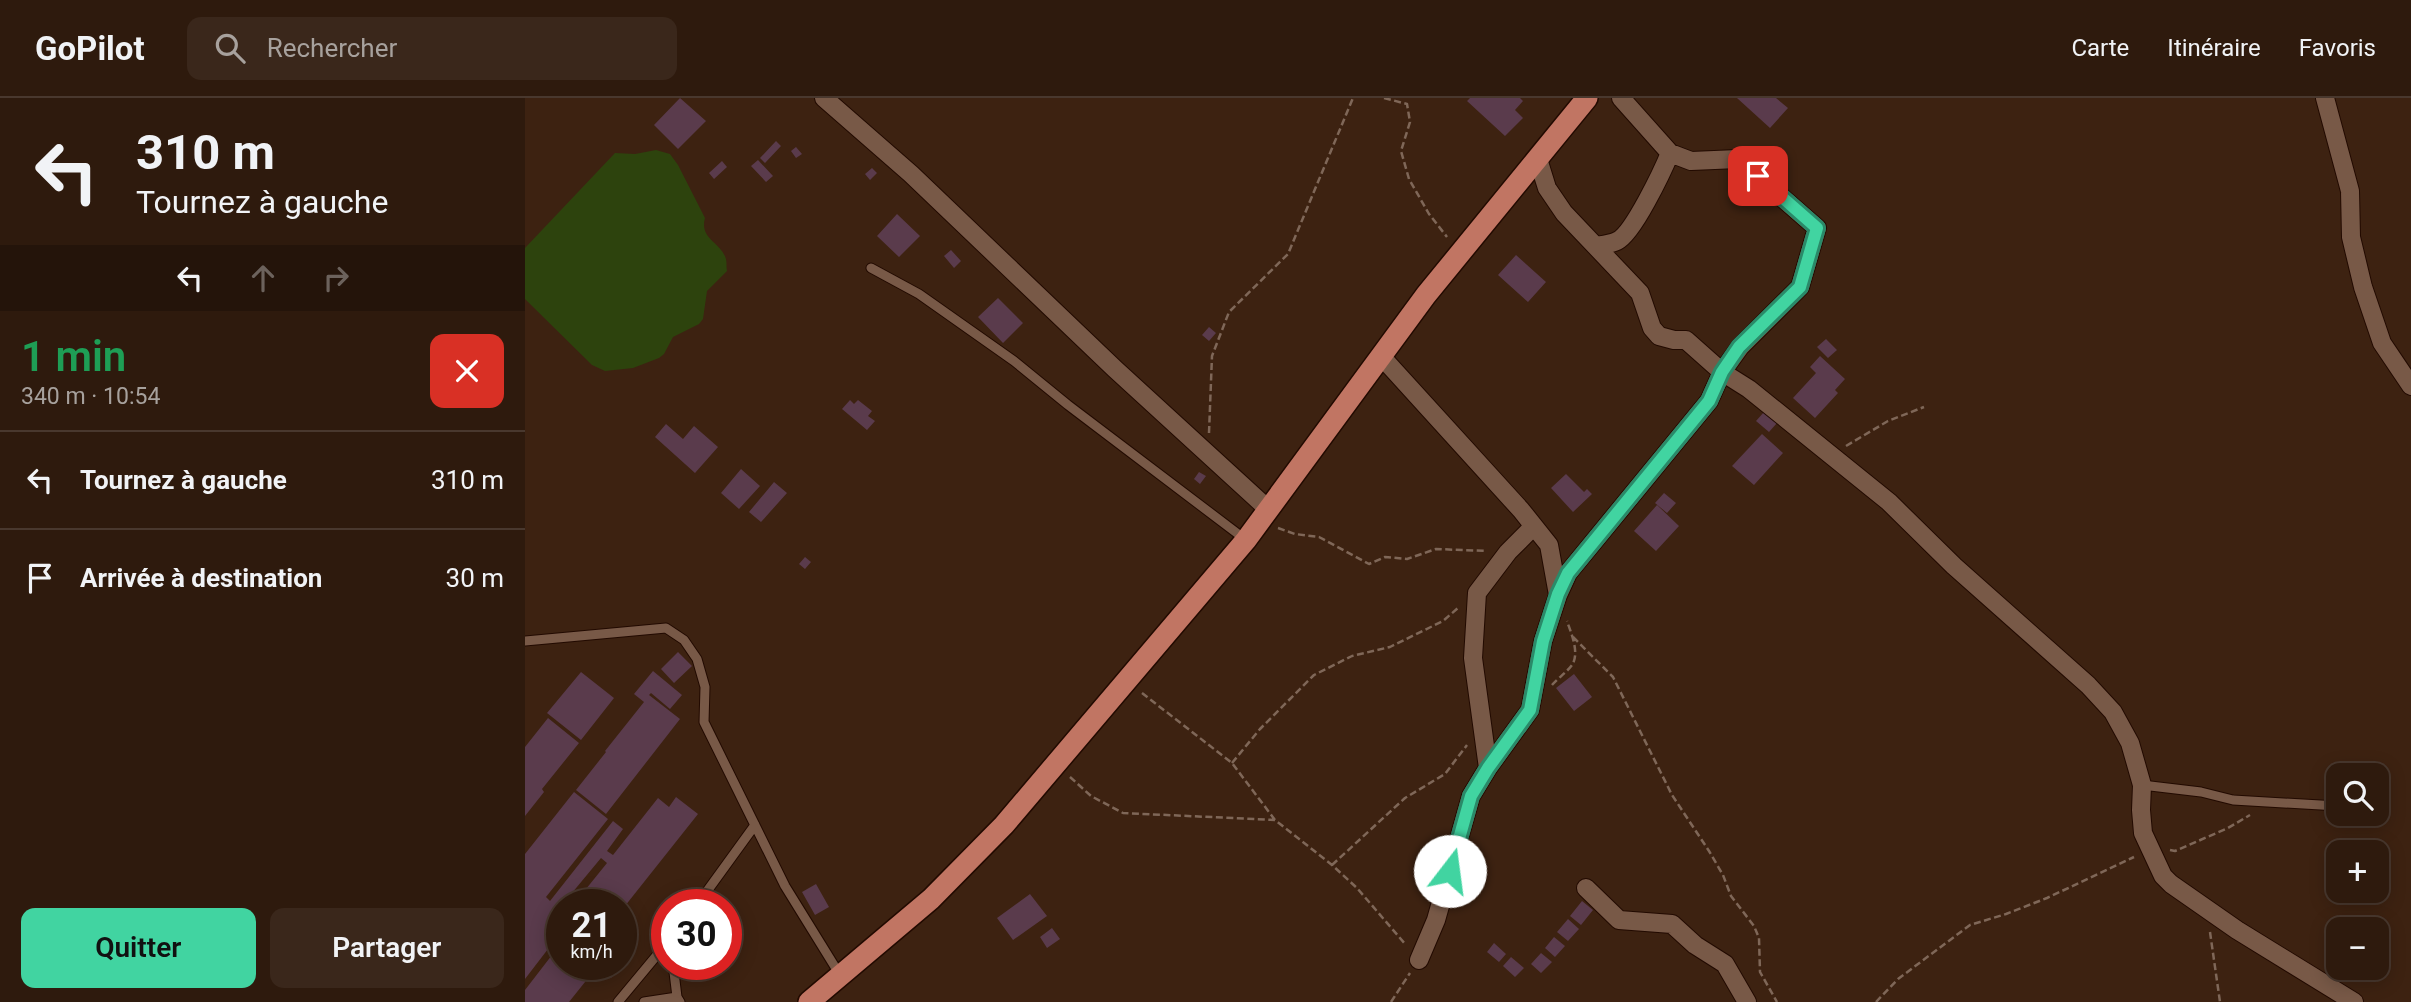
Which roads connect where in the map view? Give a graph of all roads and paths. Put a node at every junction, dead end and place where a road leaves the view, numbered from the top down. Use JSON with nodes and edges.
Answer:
{"nodes":[{"id":1,"x":824,"y":98,"type":"edge"},
{"id":2,"x":1353,"y":98,"type":"edge"},
{"id":3,"x":1384,"y":98,"type":"edge"},
{"id":4,"x":1587,"y":98,"type":"edge"},
{"id":5,"x":1621,"y":98,"type":"edge"},
{"id":6,"x":2325,"y":98,"type":"edge"},
{"id":7,"x":1670,"y":153,"type":"junction"},
{"id":8,"x":1538,"y":159,"type":"junction"},
{"id":9,"x":1595,"y":246,"type":"junction"},
{"id":10,"x":1460,"y":254,"type":"junction"},
{"id":11,"x":871,"y":268,"type":"dead end"},
{"id":12,"x":1381,"y":356,"type":"junction"},
{"id":13,"x":1722,"y":372,"type":"junction"},
{"id":14,"x":2411,"y":386,"type":"edge"},
{"id":15,"x":1924,"y":407,"type":"dead end"},
{"id":16,"x":1208,"y":454,"type":"junction"},
{"id":17,"x":1830,"y":455,"type":"junction"},
{"id":18,"x":1264,"y":515,"type":"junction"},
{"id":19,"x":1534,"y":526,"type":"junction"},
{"id":20,"x":1246,"y":540,"type":"junction"},
{"id":21,"x":1508,"y":552,"type":"junction"},
{"id":22,"x":1477,"y":593,"type":"junction"},
{"id":23,"x":1558,"y":594,"type":"junction"},
{"id":24,"x":1573,"y":637,"type":"junction"},
{"id":25,"x":525,"y":641,"type":"edge"},
{"id":26,"x":1127,"y":681,"type":"junction"},
{"id":27,"x":1530,"y":710,"type":"junction"},
{"id":28,"x":1482,"y":725,"type":"junction"},
{"id":29,"x":1232,"y":763,"type":"junction"},
{"id":30,"x":1056,"y":765,"type":"junction"},
{"id":31,"x":1488,"y":768,"type":"junction"},
{"id":32,"x":2142,"y":785,"type":"junction"},
{"id":33,"x":2271,"y":803,"type":"junction"},
{"id":34,"x":2326,"y":805,"type":"edge"},
{"id":35,"x":1275,"y":820,"type":"junction"},
{"id":36,"x":755,"y":825,"type":"junction"},
{"id":37,"x":2151,"y":849,"type":"junction"},
{"id":38,"x":1332,"y":865,"type":"junction"},
{"id":39,"x":1586,"y":888,"type":"dead end"},
{"id":40,"x":709,"y":889,"type":"edge"},
{"id":41,"x":2209,"y":911,"type":"junction"},
{"id":42,"x":1419,"y":960,"type":"junction"},
{"id":43,"x":651,"y":962,"type":"edge"},
{"id":44,"x":840,"y":975,"type":"junction"},
{"id":45,"x":675,"y":980,"type":"edge"},
{"id":46,"x":678,"y":1000,"type":"edge"},
{"id":47,"x":618,"y":1002,"type":"edge"},
{"id":48,"x":644,"y":1002,"type":"edge"},
{"id":49,"x":809,"y":1002,"type":"edge"},
{"id":50,"x":1391,"y":1002,"type":"edge"},
{"id":51,"x":1747,"y":1002,"type":"edge"},
{"id":52,"x":1777,"y":1002,"type":"edge"},
{"id":53,"x":1876,"y":1002,"type":"edge"},
{"id":54,"x":2220,"y":1002,"type":"edge"},
{"id":55,"x":2354,"y":1002,"type":"edge"}],
"edges":[{"from":1,"to":16,"type":"street"},
{"from":2,"to":16,"type":"path"},
{"from":3,"to":10,"type":"path"},
{"from":4,"to":8,"type":"main road"},
{"from":5,"to":7,"type":"street"},
{"from":6,"to":14,"type":"street"},
{"from":7,"to":9,"type":"street"},
{"from":7,"to":13,"type":"street"},
{"from":8,"to":9,"type":"street"},
{"from":8,"to":10,"type":"main road"},
{"from":9,"to":13,"type":"street"},
{"from":10,"to":12,"type":"main road"},
{"from":11,"to":20,"type":"lane"},
{"from":12,"to":18,"type":"main road"},
{"from":12,"to":19,"type":"street"},
{"from":13,"to":17,"type":"street"},
{"from":13,"to":23,"type":"street"},
{"from":15,"to":17,"type":"path"},
{"from":16,"to":18,"type":"street"},
{"from":17,"to":32,"type":"street"},
{"from":18,"to":20,"type":"main road"},
{"from":18,"to":21,"type":"path"},
{"from":19,"to":21,"type":"street"},
{"from":19,"to":23,"type":"street"},
{"from":20,"to":26,"type":"main road"},
{"from":21,"to":22,"type":"street"},
{"from":22,"to":28,"type":"street"},
{"from":22,"to":29,"type":"path"},
{"from":23,"to":24,"type":"path"},
{"from":23,"to":27,"type":"street"},
{"from":24,"to":27,"type":"path"},
{"from":24,"to":52,"type":"path"},
{"from":25,"to":36,"type":"lane"},
{"from":26,"to":29,"type":"path"},
{"from":26,"to":30,"type":"main road"},
{"from":27,"to":31,"type":"street"},
{"from":28,"to":31,"type":"street"},
{"from":28,"to":38,"type":"path"},
{"from":29,"to":35,"type":"path"},
{"from":30,"to":35,"type":"path"},
{"from":30,"to":44,"type":"main road"},
{"from":31,"to":42,"type":"street"},
{"from":32,"to":33,"type":"lane"},
{"from":32,"to":37,"type":"street"},
{"from":33,"to":34,"type":"lane"},
{"from":33,"to":37,"type":"path"},
{"from":35,"to":38,"type":"path"},
{"from":36,"to":40,"type":"lane"},
{"from":36,"to":44,"type":"lane"},
{"from":37,"to":41,"type":"street"},
{"from":37,"to":53,"type":"path"},
{"from":38,"to":42,"type":"path"},
{"from":39,"to":51,"type":"street"},
{"from":41,"to":54,"type":"path"},
{"from":41,"to":55,"type":"street"},
{"from":42,"to":50,"type":"path"},
{"from":43,"to":47,"type":"lane"},
{"from":44,"to":49,"type":"main road"},
{"from":45,"to":46,"type":"lane"},
{"from":46,"to":48,"type":"lane"}]}
